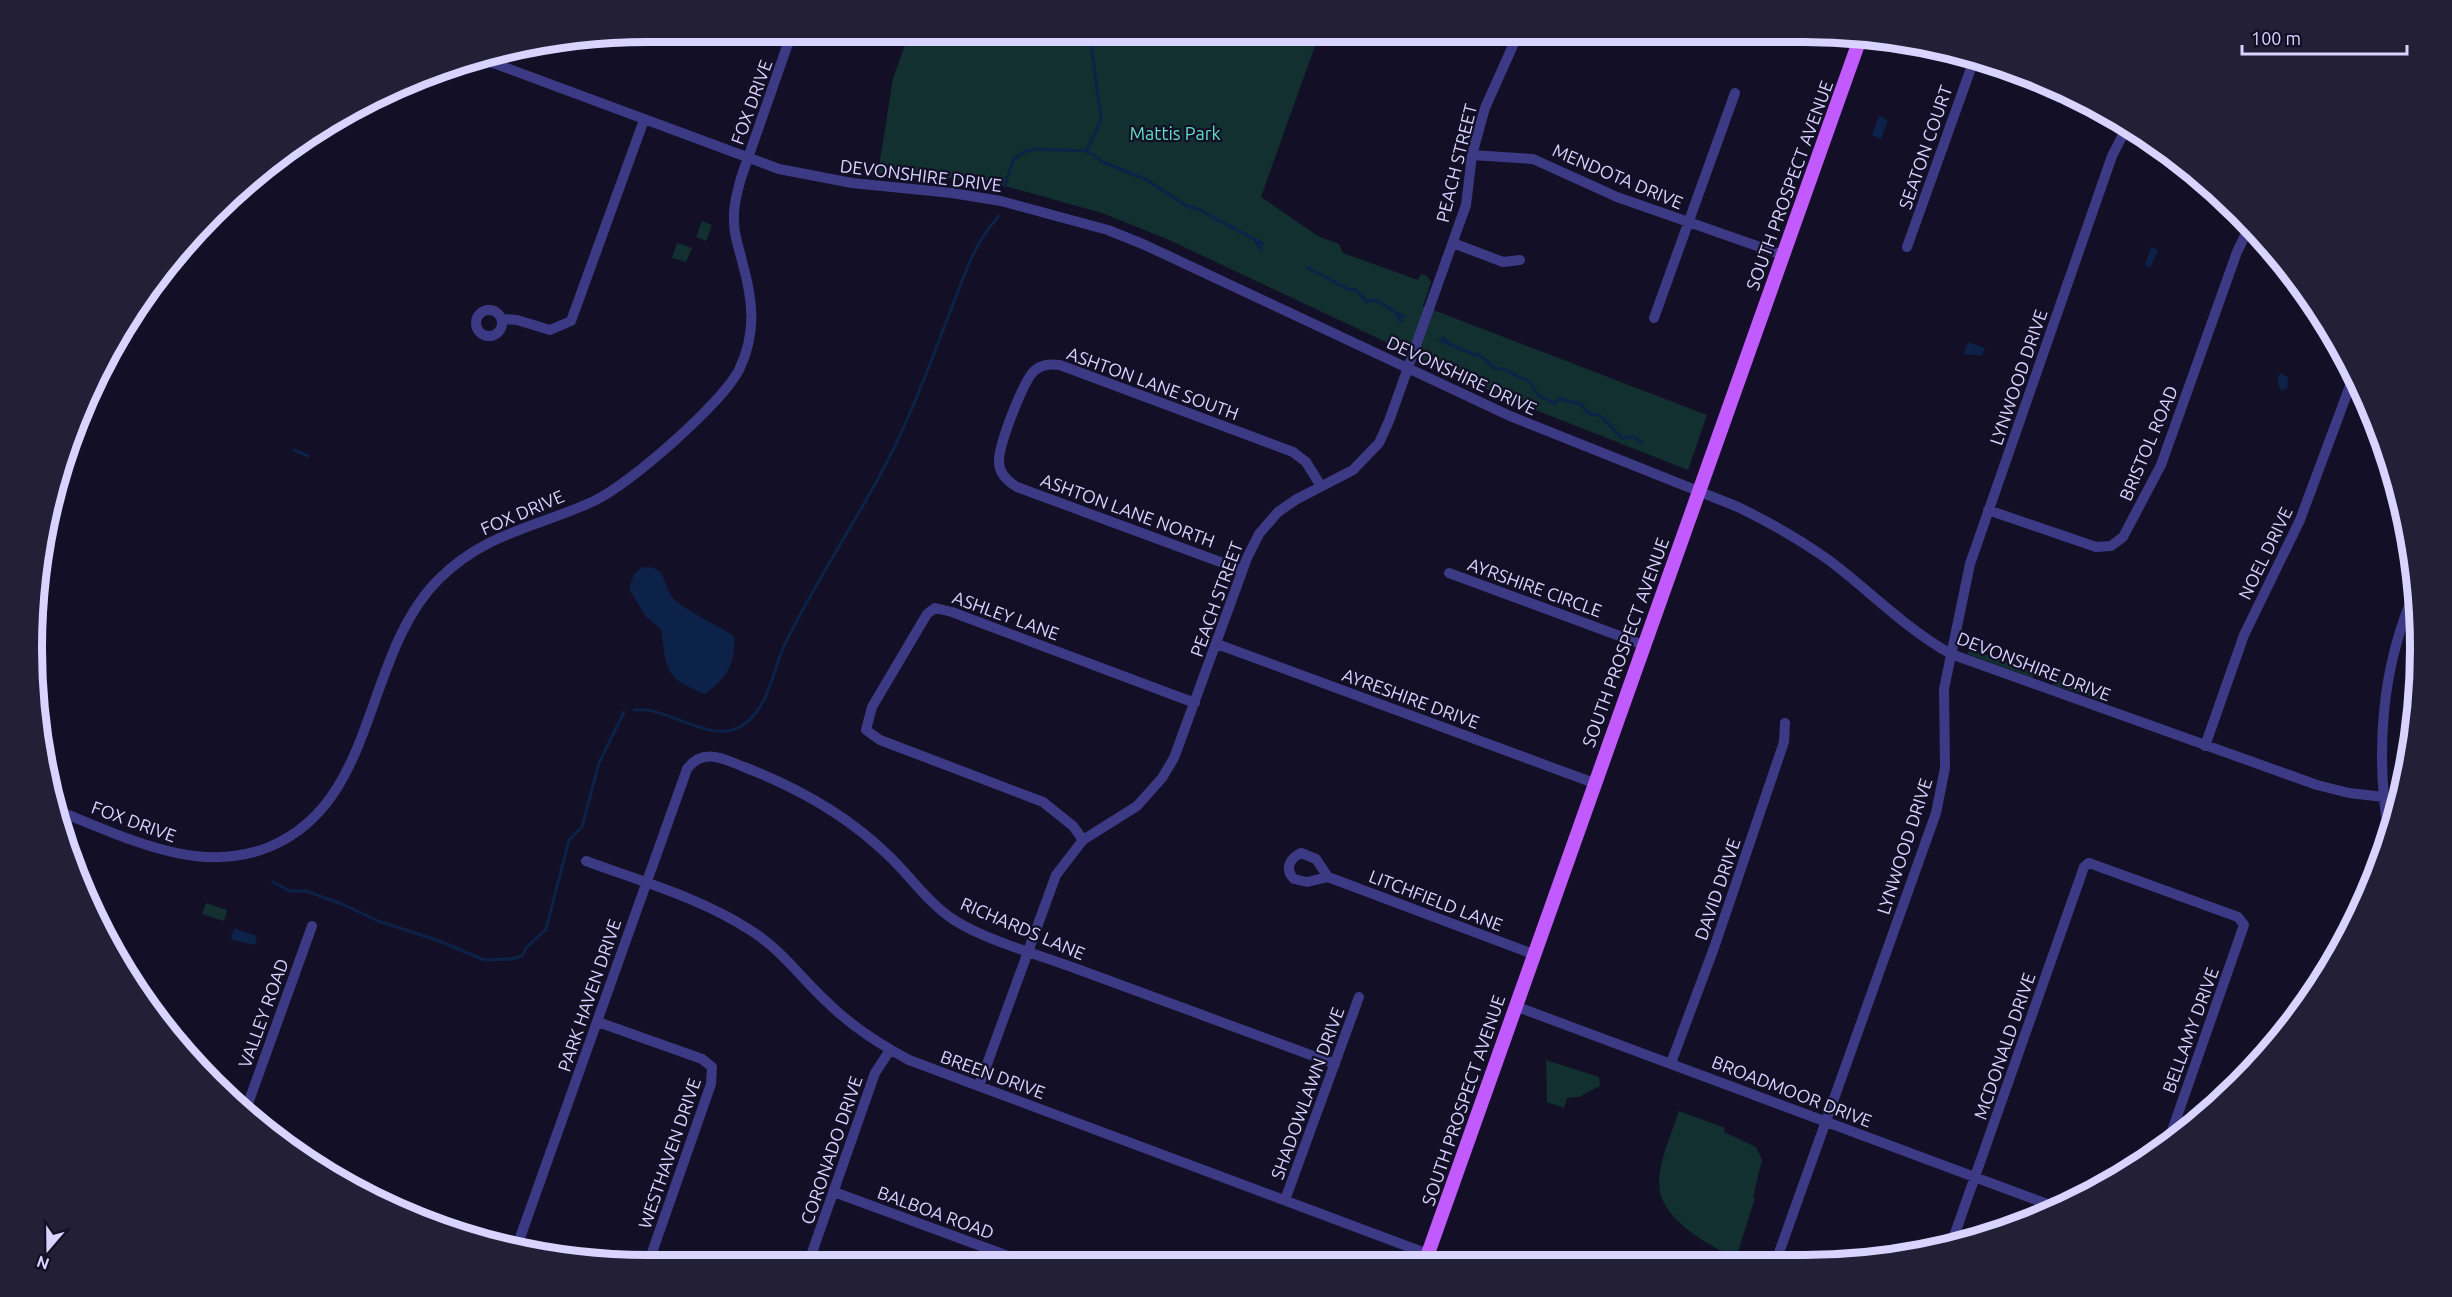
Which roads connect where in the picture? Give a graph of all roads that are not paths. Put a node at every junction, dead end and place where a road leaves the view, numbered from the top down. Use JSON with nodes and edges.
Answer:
{"nodes":[{"id":1,"x":789,"y":42,"type":"edge"},
{"id":2,"x":1515,"y":42,"type":"edge"},
{"id":3,"x":1858,"y":44,"type":"edge"},
{"id":4,"x":493,"y":63,"type":"edge"},
{"id":5,"x":1972,"y":66,"type":"edge"},
{"id":6,"x":1735,"y":93,"type":"dead end"},
{"id":7,"x":644,"y":120,"type":"junction"},
{"id":8,"x":2123,"y":133,"type":"edge"},
{"id":9,"x":1472,"y":154,"type":"junction"},
{"id":10,"x":748,"y":158,"type":"junction"},
{"id":11,"x":1688,"y":223,"type":"junction"},
{"id":12,"x":2245,"y":234,"type":"edge"},
{"id":13,"x":1453,"y":243,"type":"junction"},
{"id":14,"x":1907,"y":247,"type":"dead end"},
{"id":15,"x":1783,"y":255,"type":"junction"},
{"id":16,"x":1520,"y":260,"type":"dead end"},
{"id":17,"x":1654,"y":318,"type":"dead end"},
{"id":18,"x":503,"y":319,"type":"dead end"},
{"id":19,"x":1407,"y":369,"type":"junction"},
{"id":20,"x":2350,"y":386,"type":"edge"},
{"id":21,"x":1004,"y":478,"type":"joint"},
{"id":22,"x":1322,"y":486,"type":"junction"},
{"id":23,"x":1698,"y":492,"type":"junction"},
{"id":24,"x":1988,"y":510,"type":"junction"},
{"id":25,"x":1242,"y":570,"type":"junction"},
{"id":26,"x":1449,"y":573,"type":"dead end"},
{"id":27,"x":2409,"y":608,"type":"edge"},
{"id":28,"x":1217,"y":644,"type":"junction"},
{"id":29,"x":1644,"y":645,"type":"junction"},
{"id":30,"x":1951,"y":654,"type":"junction"},
{"id":31,"x":1195,"y":703,"type":"junction"},
{"id":32,"x":1785,"y":723,"type":"dead end"},
{"id":33,"x":2205,"y":746,"type":"junction"},
{"id":34,"x":700,"y":757,"type":"joint"},
{"id":35,"x":1594,"y":783,"type":"junction"},
{"id":36,"x":2383,"y":798,"type":"junction"},
{"id":37,"x":2391,"y":798,"type":"edge"},
{"id":38,"x":66,"y":814,"type":"edge"},
{"id":39,"x":2386,"y":816,"type":"edge"},
{"id":40,"x":1083,"y":840,"type":"junction"},
{"id":41,"x":586,"y":861,"type":"dead end"},
{"id":42,"x":1328,"y":877,"type":"dead end"},
{"id":43,"x":646,"y":884,"type":"junction"},
{"id":44,"x":2244,"y":925,"type":"joint"},
{"id":45,"x":312,"y":926,"type":"dead end"},
{"id":46,"x":1028,"y":951,"type":"junction"},
{"id":47,"x":1533,"y":954,"type":"junction"},
{"id":48,"x":1359,"y":997,"type":"dead end"},
{"id":49,"x":1515,"y":1006,"type":"junction"},
{"id":50,"x":598,"y":1022,"type":"junction"},
{"id":51,"x":890,"y":1050,"type":"junction"},
{"id":52,"x":1671,"y":1063,"type":"junction"},
{"id":53,"x":1335,"y":1064,"type":"junction"},
{"id":54,"x":979,"y":1086,"type":"junction"},
{"id":55,"x":248,"y":1103,"type":"edge"},
{"id":56,"x":1826,"y":1121,"type":"junction"},
{"id":57,"x":2172,"y":1131,"type":"edge"},
{"id":58,"x":1975,"y":1177,"type":"junction"},
{"id":59,"x":834,"y":1192,"type":"junction"},
{"id":60,"x":1286,"y":1200,"type":"junction"},
{"id":61,"x":2047,"y":1204,"type":"edge"},
{"id":62,"x":1954,"y":1235,"type":"edge"},
{"id":63,"x":519,"y":1240,"type":"edge"},
{"id":64,"x":651,"y":1255,"type":"edge"},
{"id":65,"x":811,"y":1255,"type":"edge"},
{"id":66,"x":1005,"y":1255,"type":"edge"},
{"id":67,"x":1419,"y":1255,"type":"edge"},
{"id":68,"x":1427,"y":1255,"type":"edge"},
{"id":69,"x":1778,"y":1255,"type":"edge"}],
"edges":[{"from":1,"to":10,"type":"street","name":"FOX DRIVE"},
{"from":2,"to":9,"type":"street","name":"PEACH STREET"},
{"from":3,"to":15,"type":"main road","name":"SOUTH PROSPECT AVENUE"},
{"from":4,"to":7,"type":"street","name":"DEVONSHIRE DRIVE"},
{"from":5,"to":14,"type":"street","name":"SEATON COURT"},
{"from":6,"to":11,"type":"street"},
{"from":7,"to":10,"type":"street","name":"DEVONSHIRE DRIVE"},
{"from":7,"to":18,"type":"street"},
{"from":8,"to":24,"type":"street","name":"LYNWOOD DRIVE"},
{"from":9,"to":11,"type":"street","name":"MENDOTA DRIVE"},
{"from":9,"to":13,"type":"street","name":"PEACH STREET"},
{"from":10,"to":19,"type":"street","name":"DEVONSHIRE DRIVE"},
{"from":10,"to":38,"type":"street","name":"FOX DRIVE"},
{"from":11,"to":15,"type":"street","name":"MENDOTA DRIVE"},
{"from":11,"to":17,"type":"street"},
{"from":12,"to":24,"type":"street","name":"BRISTOL ROAD"},
{"from":13,"to":16,"type":"street"},
{"from":13,"to":19,"type":"street","name":"PEACH STREET"},
{"from":15,"to":23,"type":"main road","name":"SOUTH PROSPECT AVENUE"},
{"from":19,"to":22,"type":"street","name":"PEACH STREET"},
{"from":19,"to":23,"type":"street","name":"DEVONSHIRE DRIVE"},
{"from":20,"to":33,"type":"street","name":"NOEL DRIVE"},
{"from":21,"to":22,"type":"street","name":"ASHTON LANE SOUTH"},
{"from":21,"to":25,"type":"street","name":"ASHTON LANE NORTH"},
{"from":22,"to":25,"type":"street","name":"PEACH STREET"},
{"from":23,"to":29,"type":"main road","name":"SOUTH PROSPECT AVENUE"},
{"from":23,"to":30,"type":"street","name":"DEVONSHIRE DRIVE"},
{"from":24,"to":30,"type":"street","name":"LYNWOOD DRIVE"},
{"from":25,"to":28,"type":"street","name":"PEACH STREET"},
{"from":26,"to":29,"type":"street","name":"AYRSHIRE CIRCLE"},
{"from":27,"to":36,"type":"street"},
{"from":28,"to":31,"type":"street","name":"PEACH STREET"},
{"from":28,"to":35,"type":"street","name":"AYRESHIRE DRIVE"},
{"from":29,"to":35,"type":"main road","name":"SOUTH PROSPECT AVENUE"},
{"from":30,"to":33,"type":"street","name":"DEVONSHIRE DRIVE"},
{"from":30,"to":56,"type":"street","name":"LYNWOOD DRIVE"},
{"from":31,"to":40,"type":"street","name":"PEACH STREET"},
{"from":31,"to":40,"type":"street","name":"ASHLEY LANE"},
{"from":32,"to":52,"type":"street","name":"DAVID DRIVE"},
{"from":33,"to":36,"type":"street","name":"DEVONSHIRE DRIVE"},
{"from":34,"to":43,"type":"street","name":"PARK HAVEN DRIVE"},
{"from":34,"to":46,"type":"street","name":"RICHARDS LANE"},
{"from":35,"to":47,"type":"main road","name":"SOUTH PROSPECT AVENUE"},
{"from":36,"to":37,"type":"street","name":"DEVONSHIRE DRIVE"},
{"from":36,"to":39,"type":"street"},
{"from":40,"to":46,"type":"street","name":"PEACH STREET"},
{"from":41,"to":43,"type":"street","name":"BREEN DRIVE"},
{"from":42,"to":47,"type":"street","name":"LITCHFIELD LANE"},
{"from":43,"to":50,"type":"street","name":"PARK HAVEN DRIVE"},
{"from":43,"to":51,"type":"street","name":"BREEN DRIVE"},
{"from":44,"to":57,"type":"street","name":"BELLAMY DRIVE"},
{"from":44,"to":58,"type":"street","name":"MCDONALD DRIVE"},
{"from":45,"to":55,"type":"street","name":"VALLEY ROAD"},
{"from":46,"to":53,"type":"street","name":"RICHARDS LANE"},
{"from":46,"to":54,"type":"street","name":"PEACH STREET"},
{"from":47,"to":49,"type":"main road","name":"SOUTH PROSPECT AVENUE"},
{"from":48,"to":53,"type":"street","name":"SHADOWLAWN DRIVE"},
{"from":49,"to":52,"type":"street","name":"BROADMOOR DRIVE"},
{"from":49,"to":68,"type":"main road","name":"SOUTH PROSPECT AVENUE"},
{"from":50,"to":63,"type":"street","name":"PARK HAVEN DRIVE"},
{"from":50,"to":64,"type":"street","name":"WESTHAVEN DRIVE"},
{"from":51,"to":54,"type":"street","name":"BREEN DRIVE"},
{"from":51,"to":59,"type":"street","name":"CORONADO DRIVE"},
{"from":52,"to":56,"type":"street","name":"BROADMOOR DRIVE"},
{"from":53,"to":60,"type":"street","name":"SHADOWLAWN DRIVE"},
{"from":54,"to":60,"type":"street","name":"BREEN DRIVE"},
{"from":56,"to":58,"type":"street","name":"BROADMOOR DRIVE"},
{"from":56,"to":69,"type":"street","name":"LYNWOOD DRIVE"},
{"from":58,"to":61,"type":"street","name":"BROADMOOR DRIVE"},
{"from":58,"to":62,"type":"street","name":"MCDONALD DRIVE"},
{"from":59,"to":65,"type":"street","name":"CORONADO DRIVE"},
{"from":59,"to":66,"type":"street","name":"BALBOA ROAD"},
{"from":60,"to":67,"type":"street","name":"BREEN DRIVE"}]}
